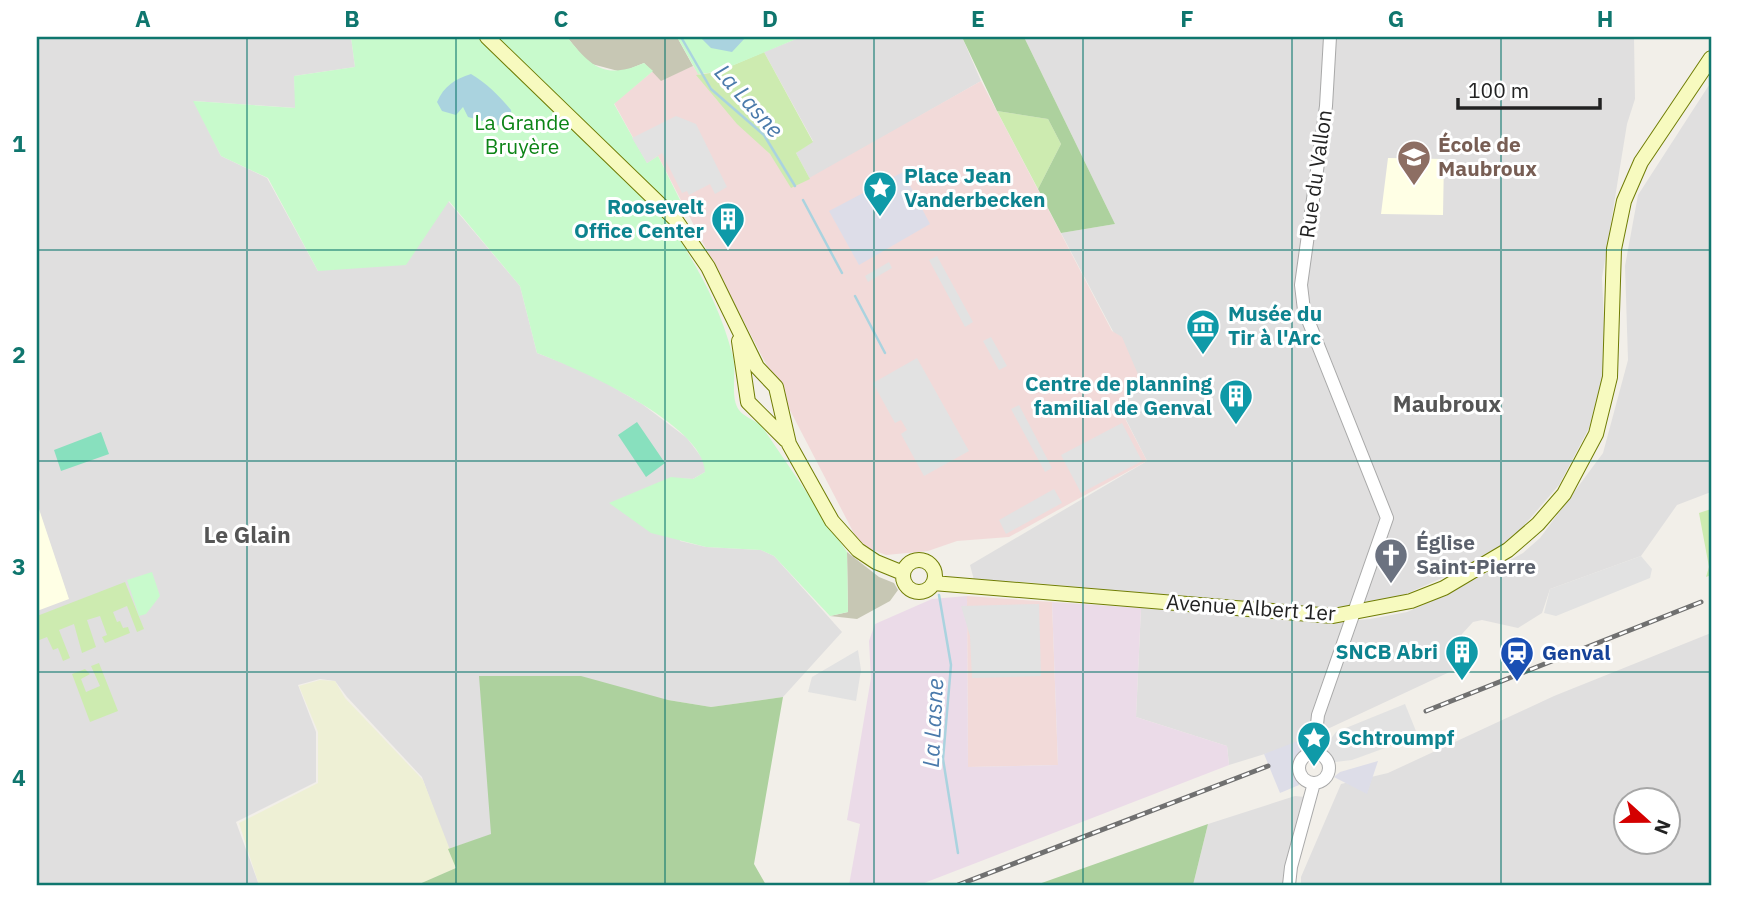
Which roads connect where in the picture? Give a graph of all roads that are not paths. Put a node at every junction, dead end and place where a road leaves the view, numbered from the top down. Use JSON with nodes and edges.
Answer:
{"nodes":[{"id":1,"x":487,"y":37,"type":"edge"},
{"id":2,"x":1330,"y":37,"type":"edge"},
{"id":3,"x":1711,"y":58,"type":"edge"},
{"id":4,"x":738,"y":332,"type":"junction"},
{"id":5,"x":766,"y":379,"type":"junction"},
{"id":6,"x":747,"y":389,"type":"junction"},
{"id":7,"x":777,"y":399,"type":"junction"},
{"id":8,"x":758,"y":409,"type":"junction"},
{"id":9,"x":789,"y":444,"type":"junction"},
{"id":10,"x":903,"y":573,"type":"junction"},
{"id":11,"x":933,"y":583,"type":"junction"},
{"id":12,"x":1353,"y":615,"type":"junction"},
{"id":13,"x":1314,"y":753,"type":"junction"},
{"id":14,"x":1314,"y":783,"type":"junction"},
{"id":15,"x":1289,"y":885,"type":"edge"}],
"edges":[{"from":1,"to":4,"type":"main road"},
{"from":2,"to":12,"type":"street","name":"Rue du Vallon"},
{"from":3,"to":12,"type":"main road","name":"Avenue Albert 1er"},
{"from":4,"to":5,"type":"main road"},
{"from":4,"to":6,"type":"main road"},
{"from":5,"to":6,"type":"main road"},
{"from":5,"to":7,"type":"main road"},
{"from":6,"to":8,"type":"main road"},
{"from":7,"to":8,"type":"main road"},
{"from":7,"to":9,"type":"main road"},
{"from":8,"to":9,"type":"main road"},
{"from":9,"to":10,"type":"main road"},
{"from":10,"to":11,"type":"main road"},
{"from":10,"to":11,"type":"main road"},
{"from":11,"to":12,"type":"main road","name":"Avenue Albert 1er"},
{"from":12,"to":13,"type":"street"},
{"from":13,"to":14,"type":"street"},
{"from":13,"to":14,"type":"street"},
{"from":14,"to":15,"type":"street"}]}
